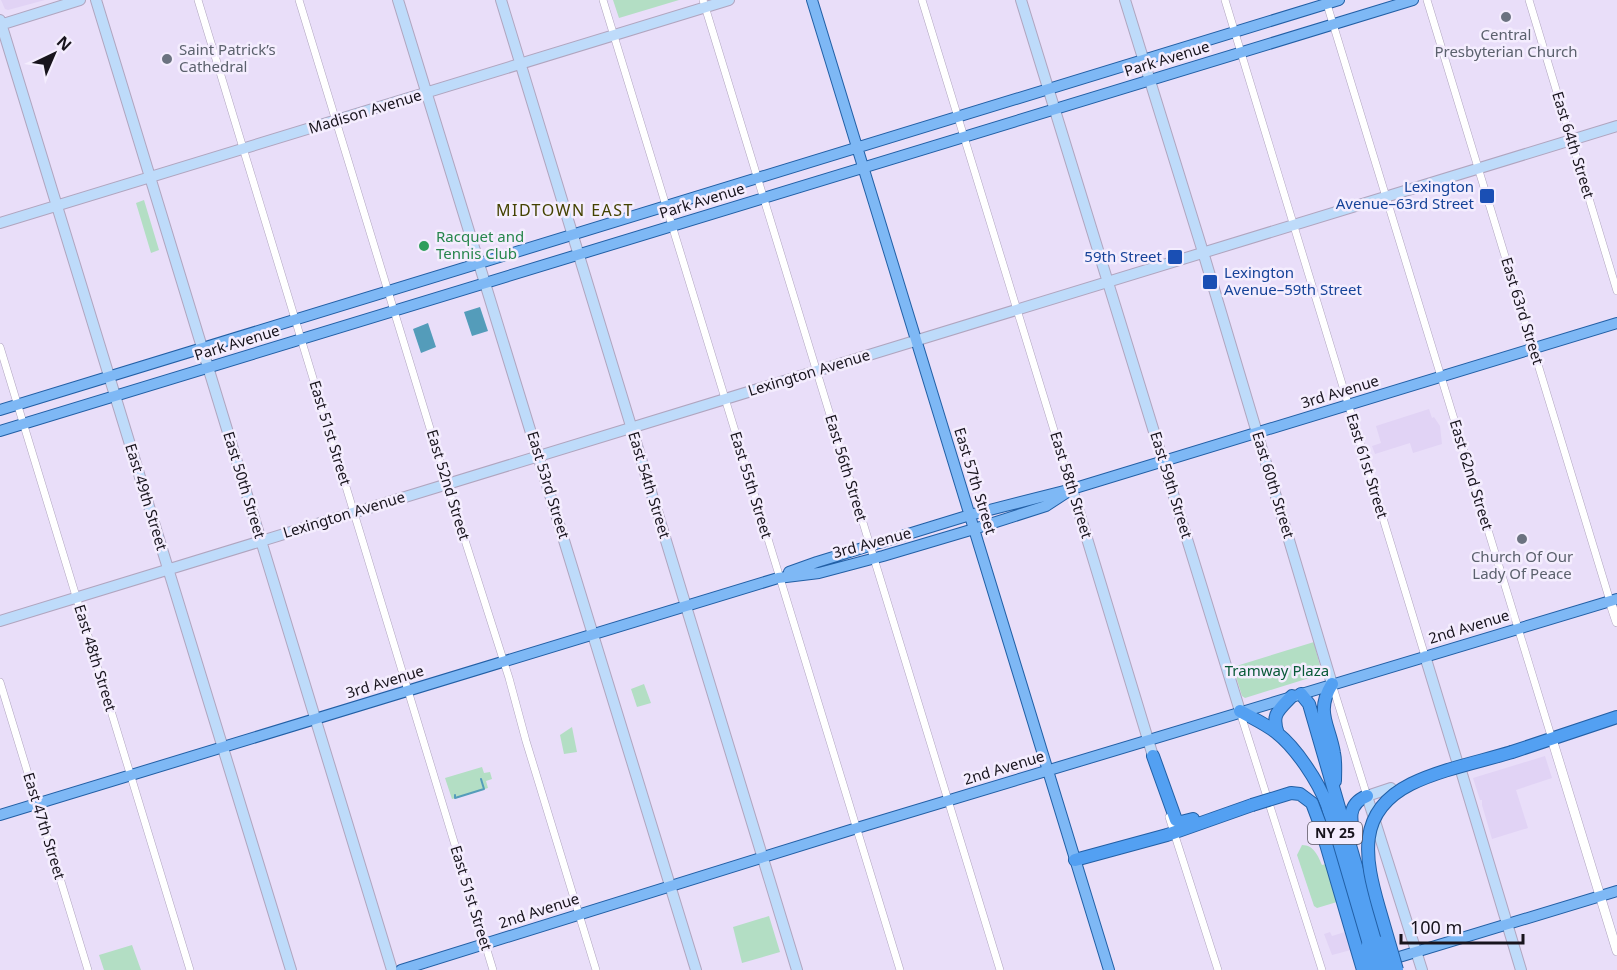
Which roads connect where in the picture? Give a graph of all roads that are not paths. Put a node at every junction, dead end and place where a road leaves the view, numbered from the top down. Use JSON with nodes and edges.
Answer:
{"nodes":[{"id":1,"x":81,"y":0,"type":"edge"},
{"id":2,"x":96,"y":0,"type":"edge"},
{"id":3,"x":198,"y":0,"type":"edge"},
{"id":4,"x":299,"y":0,"type":"edge"},
{"id":5,"x":398,"y":0,"type":"edge"},
{"id":6,"x":501,"y":0,"type":"edge"},
{"id":7,"x":603,"y":0,"type":"edge"},
{"id":8,"x":729,"y":0,"type":"edge"},
{"id":9,"x":812,"y":0,"type":"edge"},
{"id":10,"x":922,"y":0,"type":"edge"},
{"id":11,"x":1021,"y":0,"type":"edge"},
{"id":12,"x":1125,"y":0,"type":"edge"},
{"id":13,"x":1225,"y":0,"type":"edge"},
{"id":14,"x":1339,"y":0,"type":"edge"},
{"id":15,"x":1413,"y":0,"type":"edge"},
{"id":16,"x":1428,"y":0,"type":"edge"},
{"id":17,"x":1529,"y":0,"type":"edge"},
{"id":18,"x":1327,"y":2,"type":"edge"},
{"id":19,"x":704,"y":4,"type":"edge"},
{"id":20,"x":1,"y":23,"type":"edge"},
{"id":21,"x":1333,"y":24,"type":"junction"},
{"id":22,"x":1234,"y":32,"type":"junction"},
{"id":23,"x":614,"y":35,"type":"junction"},
{"id":24,"x":1241,"y":52,"type":"junction"},
{"id":25,"x":1143,"y":60,"type":"junction"},
{"id":26,"x":521,"y":64,"type":"junction"},
{"id":27,"x":1149,"y":81,"type":"junction"},
{"id":28,"x":1048,"y":89,"type":"junction"},
{"id":29,"x":426,"y":93,"type":"junction"},
{"id":30,"x":1054,"y":109,"type":"junction"},
{"id":31,"x":957,"y":117,"type":"junction"},
{"id":32,"x":335,"y":121,"type":"junction"},
{"id":33,"x":1617,"y":126,"type":"edge"},
{"id":34,"x":963,"y":137,"type":"junction"},
{"id":35,"x":1571,"y":140,"type":"junction"},
{"id":36,"x":857,"y":148,"type":"junction"},
{"id":37,"x":243,"y":149,"type":"junction"},
{"id":38,"x":863,"y":167,"type":"junction"},
{"id":39,"x":1479,"y":168,"type":"junction"},
{"id":40,"x":150,"y":178,"type":"junction"},
{"id":41,"x":758,"y":178,"type":"junction"},
{"id":42,"x":1386,"y":196,"type":"junction"},
{"id":43,"x":764,"y":197,"type":"junction"},
{"id":44,"x":58,"y":206,"type":"junction"},
{"id":45,"x":667,"y":206,"type":"junction"},
{"id":46,"x":0,"y":223,"type":"edge"},
{"id":47,"x":672,"y":225,"type":"junction"},
{"id":48,"x":1293,"y":225,"type":"junction"},
{"id":49,"x":573,"y":235,"type":"junction"},
{"id":50,"x":1203,"y":252,"type":"junction"},
{"id":51,"x":579,"y":255,"type":"junction"},
{"id":52,"x":480,"y":263,"type":"junction"},
{"id":53,"x":1108,"y":281,"type":"junction"},
{"id":54,"x":486,"y":283,"type":"junction"},
{"id":55,"x":389,"y":291,"type":"junction"},
{"id":56,"x":1617,"y":291,"type":"edge"},
{"id":57,"x":1016,"y":309,"type":"junction"},
{"id":58,"x":395,"y":310,"type":"junction"},
{"id":59,"x":296,"y":320,"type":"junction"},
{"id":60,"x":1617,"y":323,"type":"edge"},
{"id":61,"x":302,"y":339,"type":"junction"},
{"id":62,"x":916,"y":340,"type":"junction"},
{"id":63,"x":0,"y":347,"type":"edge"},
{"id":64,"x":202,"y":348,"type":"junction"},
{"id":65,"x":1533,"y":349,"type":"junction"},
{"id":66,"x":208,"y":368,"type":"junction"},
{"id":67,"x":816,"y":371,"type":"junction"},
{"id":68,"x":110,"y":376,"type":"junction"},
{"id":69,"x":1441,"y":377,"type":"junction"},
{"id":70,"x":116,"y":396,"type":"junction"},
{"id":71,"x":725,"y":399,"type":"junction"},
{"id":72,"x":18,"y":404,"type":"junction"},
{"id":73,"x":1349,"y":405,"type":"junction"},
{"id":74,"x":0,"y":410,"type":"edge"},
{"id":75,"x":24,"y":424,"type":"junction"},
{"id":76,"x":631,"y":428,"type":"junction"},
{"id":77,"x":0,"y":431,"type":"edge"},
{"id":78,"x":1257,"y":432,"type":"junction"},
{"id":79,"x":539,"y":456,"type":"junction"},
{"id":80,"x":1163,"y":460,"type":"junction"},
{"id":81,"x":447,"y":484,"type":"junction"},
{"id":82,"x":1072,"y":489,"type":"junction"},
{"id":83,"x":993,"y":508,"type":"junction"},
{"id":84,"x":354,"y":512,"type":"junction"},
{"id":85,"x":1021,"y":514,"type":"junction"},
{"id":86,"x":970,"y":515,"type":"junction"},
{"id":87,"x":974,"y":529,"type":"junction"},
{"id":88,"x":261,"y":541,"type":"junction"},
{"id":89,"x":870,"y":546,"type":"junction"},
{"id":90,"x":874,"y":559,"type":"junction"},
{"id":91,"x":168,"y":569,"type":"junction"},
{"id":92,"x":778,"y":578,"type":"junction"},
{"id":93,"x":77,"y":597,"type":"junction"},
{"id":94,"x":1614,"y":600,"type":"edge"},
{"id":95,"x":687,"y":606,"type":"junction"},
{"id":96,"x":0,"y":621,"type":"edge"},
{"id":97,"x":1617,"y":622,"type":"edge"},
{"id":98,"x":1518,"y":627,"type":"junction"},
{"id":99,"x":593,"y":634,"type":"junction"},
{"id":100,"x":1425,"y":656,"type":"junction"},
{"id":101,"x":503,"y":662,"type":"junction"},
{"id":102,"x":0,"y":682,"type":"edge"},
{"id":103,"x":1332,"y":684,"type":"junction"},
{"id":104,"x":408,"y":690,"type":"junction"},
{"id":105,"x":1296,"y":695,"type":"junction"},
{"id":106,"x":1240,"y":711,"type":"junction"},
{"id":107,"x":1617,"y":717,"type":"edge"},
{"id":108,"x":316,"y":719,"type":"junction"},
{"id":109,"x":1278,"y":734,"type":"junction"},
{"id":110,"x":1552,"y":739,"type":"junction"},
{"id":111,"x":1148,"y":741,"type":"junction"},
{"id":112,"x":223,"y":747,"type":"junction"},
{"id":113,"x":1153,"y":756,"type":"junction"},
{"id":114,"x":1458,"y":761,"type":"dead end"},
{"id":115,"x":1047,"y":770,"type":"junction"},
{"id":116,"x":1462,"y":774,"type":"dead end"},
{"id":117,"x":130,"y":775,"type":"junction"},
{"id":118,"x":1391,"y":788,"type":"dead end"},
{"id":119,"x":1367,"y":796,"type":"junction"},
{"id":120,"x":1335,"y":798,"type":"junction"},
{"id":121,"x":948,"y":801,"type":"junction"},
{"id":122,"x":38,"y":803,"type":"junction"},
{"id":123,"x":1228,"y":814,"type":"junction"},
{"id":124,"x":0,"y":815,"type":"edge"},
{"id":125,"x":857,"y":828,"type":"junction"},
{"id":126,"x":1175,"y":832,"type":"junction"},
{"id":127,"x":762,"y":859,"type":"junction"},
{"id":128,"x":1075,"y":860,"type":"junction"},
{"id":129,"x":670,"y":886,"type":"junction"},
{"id":130,"x":1617,"y":891,"type":"edge"},
{"id":131,"x":1600,"y":896,"type":"junction"},
{"id":132,"x":579,"y":914,"type":"junction"},
{"id":133,"x":1506,"y":923,"type":"junction"},
{"id":134,"x":1377,"y":942,"type":"junction"},
{"id":135,"x":485,"y":944,"type":"junction"},
{"id":136,"x":1417,"y":951,"type":"junction"},
{"id":137,"x":1617,"y":951,"type":"edge"},
{"id":138,"x":88,"y":970,"type":"edge"},
{"id":139,"x":190,"y":970,"type":"edge"},
{"id":140,"x":291,"y":970,"type":"edge"},
{"id":141,"x":392,"y":970,"type":"edge"},
{"id":142,"x":401,"y":970,"type":"edge"},
{"id":143,"x":493,"y":970,"type":"edge"},
{"id":144,"x":596,"y":970,"type":"edge"},
{"id":145,"x":696,"y":970,"type":"edge"},
{"id":146,"x":797,"y":970,"type":"edge"},
{"id":147,"x":900,"y":970,"type":"edge"},
{"id":148,"x":1000,"y":970,"type":"edge"},
{"id":149,"x":1109,"y":970,"type":"edge"},
{"id":150,"x":1218,"y":970,"type":"edge"},
{"id":151,"x":1322,"y":970,"type":"edge"},
{"id":152,"x":1357,"y":970,"type":"edge"},
{"id":153,"x":1363,"y":970,"type":"edge"},
{"id":154,"x":1375,"y":970,"type":"edge"},
{"id":155,"x":1387,"y":970,"type":"edge"},
{"id":156,"x":1395,"y":970,"type":"edge"},
{"id":157,"x":1422,"y":970,"type":"edge"},
{"id":158,"x":1521,"y":970,"type":"edge"}],
"edges":[{"from":1,"to":20,"type":"main road"},
{"from":2,"to":40,"type":"main road","name":"East 50th Street"},
{"from":3,"to":37,"type":"street","name":"East 51st Street"},
{"from":4,"to":32,"type":"street","name":"East 52nd Street"},
{"from":5,"to":29,"type":"main road","name":"East 53rd Street"},
{"from":6,"to":26,"type":"main road","name":"East 54th Street"},
{"from":7,"to":23,"type":"street","name":"East 55th Street"},
{"from":8,"to":19,"type":"main road","name":"Madison Avenue"},
{"from":9,"to":36,"type":"main road","name":"East 57th Street"},
{"from":10,"to":31,"type":"street","name":"East 58th Street"},
{"from":11,"to":28,"type":"main road","name":"East 59th Street"},
{"from":12,"to":25,"type":"main road","name":"East 60th Street"},
{"from":13,"to":22,"type":"street","name":"East 61st Street"},
{"from":14,"to":18,"type":"main road","name":"Park Avenue"},
{"from":15,"to":21,"type":"main road","name":"Park Avenue"},
{"from":16,"to":39,"type":"street","name":"East 63rd Street"},
{"from":17,"to":35,"type":"street","name":"East 64th Street"},
{"from":18,"to":21,"type":"street","name":"East 62nd Street"},
{"from":18,"to":22,"type":"main road","name":"Park Avenue"},
{"from":19,"to":23,"type":"main road","name":"Madison Avenue"},
{"from":19,"to":41,"type":"street","name":"East 56th Street"},
{"from":20,"to":44,"type":"main road","name":"East 49th Street"},
{"from":21,"to":24,"type":"main road","name":"Park Avenue"},
{"from":21,"to":42,"type":"street","name":"East 62nd Street"},
{"from":22,"to":24,"type":"street","name":"East 61st Street"},
{"from":22,"to":25,"type":"main road","name":"Park Avenue"},
{"from":23,"to":26,"type":"main road","name":"Madison Avenue"},
{"from":23,"to":45,"type":"street","name":"East 55th Street"},
{"from":24,"to":27,"type":"main road","name":"Park Avenue"},
{"from":24,"to":48,"type":"street","name":"East 61st Street"},
{"from":25,"to":27,"type":"main road","name":"East 60th Street"},
{"from":25,"to":28,"type":"main road","name":"Park Avenue"},
{"from":26,"to":29,"type":"main road","name":"Madison Avenue"},
{"from":26,"to":49,"type":"main road","name":"East 54th Street"},
{"from":27,"to":30,"type":"main road","name":"Park Avenue"},
{"from":27,"to":50,"type":"main road","name":"East 60th Street"},
{"from":28,"to":30,"type":"main road","name":"East 59th Street"},
{"from":28,"to":31,"type":"main road","name":"Park Avenue"},
{"from":29,"to":32,"type":"main road","name":"Madison Avenue"},
{"from":29,"to":52,"type":"main road","name":"East 53rd Street"},
{"from":30,"to":34,"type":"main road","name":"Park Avenue"},
{"from":30,"to":53,"type":"main road","name":"East 59th Street"},
{"from":31,"to":34,"type":"street","name":"East 58th Street"},
{"from":31,"to":36,"type":"main road","name":"Park Avenue"},
{"from":32,"to":37,"type":"main road","name":"Madison Avenue"},
{"from":32,"to":55,"type":"street","name":"East 52nd Street"},
{"from":33,"to":35,"type":"main road","name":"Lexington Avenue"},
{"from":34,"to":38,"type":"main road","name":"Park Avenue"},
{"from":34,"to":57,"type":"street","name":"East 58th Street"},
{"from":35,"to":39,"type":"main road","name":"Lexington Avenue"},
{"from":35,"to":56,"type":"street","name":"East 64th Street"},
{"from":36,"to":38,"type":"main road","name":"East 57th Street"},
{"from":36,"to":41,"type":"main road","name":"Park Avenue"},
{"from":37,"to":40,"type":"main road","name":"Madison Avenue"},
{"from":37,"to":59,"type":"street","name":"East 51st Street"},
{"from":38,"to":43,"type":"main road","name":"Park Avenue"},
{"from":38,"to":62,"type":"main road","name":"East 57th Street"},
{"from":39,"to":42,"type":"main road","name":"Lexington Avenue"},
{"from":39,"to":65,"type":"street","name":"East 63rd Street"},
{"from":40,"to":44,"type":"main road","name":"Madison Avenue"},
{"from":40,"to":64,"type":"main road","name":"East 50th Street"},
{"from":41,"to":43,"type":"street","name":"East 56th Street"},
{"from":41,"to":45,"type":"main road","name":"Park Avenue"},
{"from":42,"to":48,"type":"main road","name":"Lexington Avenue"},
{"from":42,"to":69,"type":"street","name":"East 62nd Street"},
{"from":43,"to":47,"type":"main road","name":"Park Avenue"},
{"from":43,"to":67,"type":"street","name":"East 56th Street"},
{"from":44,"to":46,"type":"main road","name":"Madison Avenue"},
{"from":44,"to":68,"type":"main road","name":"East 49th Street"},
{"from":45,"to":47,"type":"street","name":"East 55th Street"},
{"from":45,"to":49,"type":"main road","name":"Park Avenue"},
{"from":47,"to":51,"type":"main road","name":"Park Avenue"},
{"from":47,"to":71,"type":"street","name":"East 55th Street"},
{"from":48,"to":50,"type":"main road","name":"Lexington Avenue"},
{"from":48,"to":73,"type":"street","name":"East 61st Street"},
{"from":49,"to":51,"type":"main road","name":"East 54th Street"},
{"from":49,"to":52,"type":"main road","name":"Park Avenue"},
{"from":50,"to":53,"type":"main road","name":"Lexington Avenue"},
{"from":50,"to":78,"type":"main road","name":"East 60th Street"},
{"from":51,"to":54,"type":"main road","name":"Park Avenue"},
{"from":51,"to":76,"type":"main road","name":"East 54th Street"},
{"from":52,"to":54,"type":"main road","name":"East 53rd Street"},
{"from":52,"to":55,"type":"main road","name":"Park Avenue"},
{"from":53,"to":57,"type":"main road","name":"Lexington Avenue"},
{"from":53,"to":80,"type":"main road","name":"East 59th Street"},
{"from":54,"to":58,"type":"main road","name":"Park Avenue"},
{"from":54,"to":79,"type":"main road","name":"East 53rd Street"},
{"from":55,"to":58,"type":"street","name":"East 52nd Street"},
{"from":55,"to":59,"type":"main road","name":"Park Avenue"},
{"from":57,"to":62,"type":"main road","name":"Lexington Avenue"},
{"from":57,"to":82,"type":"street","name":"East 58th Street"},
{"from":58,"to":61,"type":"main road","name":"Park Avenue"},
{"from":58,"to":81,"type":"street","name":"East 52nd Street"},
{"from":59,"to":61,"type":"street","name":"East 51st Street"},
{"from":59,"to":64,"type":"main road","name":"Park Avenue"},
{"from":60,"to":65,"type":"main road","name":"3rd Avenue"},
{"from":61,"to":66,"type":"main road","name":"Park Avenue"},
{"from":61,"to":84,"type":"street","name":"East 51st Street"},
{"from":62,"to":67,"type":"main road","name":"Lexington Avenue"},
{"from":62,"to":86,"type":"main road","name":"East 57th Street"},
{"from":63,"to":72,"type":"street","name":"East 48th Street"},
{"from":64,"to":66,"type":"main road","name":"East 50th Street"},
{"from":64,"to":68,"type":"main road","name":"Park Avenue"},
{"from":65,"to":69,"type":"main road","name":"3rd Avenue"},
{"from":65,"to":94,"type":"street","name":"East 63rd Street"},
{"from":66,"to":70,"type":"main road","name":"Park Avenue"},
{"from":66,"to":88,"type":"main road","name":"East 50th Street"},
{"from":67,"to":71,"type":"main road","name":"Lexington Avenue"},
{"from":67,"to":89,"type":"street","name":"East 56th Street"},
{"from":68,"to":70,"type":"main road","name":"East 49th Street"},
{"from":68,"to":72,"type":"main road","name":"Park Avenue"},
{"from":69,"to":73,"type":"main road","name":"3rd Avenue"},
{"from":69,"to":98,"type":"street","name":"East 62nd Street"},
{"from":70,"to":75,"type":"main road","name":"Park Avenue"},
{"from":70,"to":91,"type":"main road","name":"East 49th Street"},
{"from":71,"to":76,"type":"main road","name":"Lexington Avenue"},
{"from":71,"to":92,"type":"street","name":"East 55th Street"},
{"from":72,"to":74,"type":"main road","name":"Park Avenue"},
{"from":72,"to":75,"type":"street","name":"East 48th Street"},
{"from":73,"to":78,"type":"main road","name":"3rd Avenue"},
{"from":73,"to":100,"type":"street","name":"East 61st Street"},
{"from":75,"to":77,"type":"main road","name":"Park Avenue"},
{"from":75,"to":93,"type":"street","name":"East 48th Street"},
{"from":76,"to":79,"type":"main road","name":"Lexington Avenue"},
{"from":76,"to":95,"type":"main road","name":"East 54th Street"},
{"from":78,"to":80,"type":"main road","name":"3rd Avenue"},
{"from":78,"to":103,"type":"main road","name":"East 60th Street"},
{"from":79,"to":81,"type":"main road","name":"Lexington Avenue"},
{"from":79,"to":99,"type":"main road","name":"East 53rd Street"},
{"from":80,"to":82,"type":"main road","name":"3rd Avenue"},
{"from":80,"to":106,"type":"main road","name":"East 59th Street"},
{"from":81,"to":84,"type":"main road","name":"Lexington Avenue"},
{"from":81,"to":101,"type":"street","name":"East 52nd Street"},
{"from":82,"to":83,"type":"main road","name":"3rd Avenue"},
{"from":82,"to":85,"type":"main road","name":"3rd Avenue"},
{"from":82,"to":111,"type":"main road","name":"East 58th Street"},
{"from":83,"to":85,"type":"main road"},
{"from":83,"to":86,"type":"main road","name":"3rd Avenue"},
{"from":84,"to":88,"type":"main road","name":"Lexington Avenue"},
{"from":84,"to":104,"type":"street","name":"East 51st Street"},
{"from":85,"to":87,"type":"main road","name":"3rd Avenue"},
{"from":86,"to":87,"type":"main road","name":"East 57th Street"},
{"from":86,"to":89,"type":"main road","name":"3rd Avenue"},
{"from":87,"to":90,"type":"main road","name":"3rd Avenue"},
{"from":87,"to":115,"type":"main road","name":"East 57th Street"},
{"from":88,"to":91,"type":"main road","name":"Lexington Avenue"},
{"from":88,"to":108,"type":"main road","name":"East 50th Street"},
{"from":89,"to":90,"type":"street","name":"East 56th Street"},
{"from":89,"to":92,"type":"main road","name":"3rd Avenue"},
{"from":90,"to":92,"type":"main road","name":"3rd Avenue"},
{"from":90,"to":121,"type":"street","name":"East 56th Street"},
{"from":91,"to":93,"type":"main road","name":"Lexington Avenue"},
{"from":91,"to":112,"type":"main road","name":"East 49th Street"},
{"from":92,"to":95,"type":"main road","name":"3rd Avenue"},
{"from":92,"to":125,"type":"street","name":"East 55th Street"},
{"from":93,"to":96,"type":"main road","name":"Lexington Avenue"},
{"from":93,"to":117,"type":"street","name":"East 48th Street"},
{"from":94,"to":97,"type":"street","name":"East 63rd Street"},
{"from":94,"to":98,"type":"main road","name":"2nd Avenue"},
{"from":95,"to":99,"type":"main road","name":"3rd Avenue"},
{"from":95,"to":127,"type":"main road","name":"East 54th Street"},
{"from":98,"to":100,"type":"main road","name":"2nd Avenue"},
{"from":98,"to":110,"type":"street","name":"East 62nd Street"},
{"from":99,"to":101,"type":"main road","name":"3rd Avenue"},
{"from":99,"to":129,"type":"main road","name":"East 53rd Street"},
{"from":100,"to":103,"type":"main road","name":"2nd Avenue"},
{"from":100,"to":114,"type":"main road","name":"East 61st Street"},
{"from":101,"to":104,"type":"main road","name":"3rd Avenue"},
{"from":101,"to":132,"type":"street","name":"East 52nd Street"},
{"from":102,"to":122,"type":"street","name":"East 47th Street"},
{"from":103,"to":105,"type":"main road","name":"2nd Avenue"},
{"from":103,"to":119,"type":"street","name":"East 60th Street"},
{"from":103,"to":120,"type":"highway","number":"NY 25"},
{"from":104,"to":108,"type":"main road","name":"3rd Avenue"},
{"from":104,"to":135,"type":"street","name":"East 51st Street"},
{"from":105,"to":106,"type":"main road","name":"2nd Avenue"},
{"from":105,"to":109,"type":"highway"},
{"from":105,"to":120,"type":"highway"},
{"from":106,"to":109,"type":"highway","number":"NY 25"},
{"from":106,"to":111,"type":"main road","name":"2nd Avenue"},
{"from":106,"to":151,"type":"street","name":"East 59th Street"},
{"from":107,"to":110,"type":"highway"},
{"from":108,"to":112,"type":"main road","name":"3rd Avenue"},
{"from":108,"to":141,"type":"main road","name":"East 50th Street"},
{"from":109,"to":134,"type":"highway","number":"NY 25"},
{"from":110,"to":131,"type":"street","name":"East 62nd Street"},
{"from":110,"to":156,"type":"highway","bridge":true},
{"from":111,"to":113,"type":"main road","name":"East 58th Street"},
{"from":111,"to":115,"type":"main road","name":"2nd Avenue"},
{"from":112,"to":117,"type":"main road","name":"3rd Avenue"},
{"from":112,"to":140,"type":"main road","name":"East 49th Street"},
{"from":113,"to":123,"type":"highway"},
{"from":113,"to":126,"type":"street","name":"East 58th Street"},
{"from":115,"to":121,"type":"main road","name":"2nd Avenue"},
{"from":115,"to":128,"type":"main road","name":"East 57th Street"},
{"from":116,"to":133,"type":"main road"},
{"from":117,"to":122,"type":"main road","name":"3rd Avenue"},
{"from":117,"to":139,"type":"street","name":"East 48th Street"},
{"from":118,"to":119,"type":"main road"},
{"from":119,"to":134,"type":"highway"},
{"from":119,"to":136,"type":"main road","name":"East 60th Street"},
{"from":120,"to":134,"type":"highway","number":"NY 25"},
{"from":121,"to":125,"type":"main road","name":"2nd Avenue"},
{"from":121,"to":148,"type":"street","name":"East 56th Street"},
{"from":122,"to":124,"type":"main road","name":"3rd Avenue"},
{"from":122,"to":138,"type":"street","name":"East 47th Street"},
{"from":123,"to":126,"type":"highway"},
{"from":123,"to":153,"type":"highway","bridge":true},
{"from":125,"to":127,"type":"main road","name":"2nd Avenue"},
{"from":125,"to":147,"type":"street","name":"East 55th Street"},
{"from":126,"to":128,"type":"highway"},
{"from":126,"to":150,"type":"street","name":"East 58th Street"},
{"from":127,"to":129,"type":"main road","name":"2nd Avenue"},
{"from":127,"to":146,"type":"main road","name":"East 54th Street"},
{"from":128,"to":149,"type":"main road","name":"East 57th Street"},
{"from":129,"to":132,"type":"main road","name":"2nd Avenue"},
{"from":129,"to":145,"type":"main road","name":"East 53rd Street"},
{"from":130,"to":131,"type":"main road"},
{"from":131,"to":133,"type":"main road"},
{"from":131,"to":137,"type":"street","name":"East 62nd Street"},
{"from":132,"to":135,"type":"main road","name":"2nd Avenue"},
{"from":132,"to":144,"type":"street","name":"East 52nd Street"},
{"from":133,"to":136,"type":"main road"},
{"from":133,"to":158,"type":"main road"},
{"from":134,"to":154,"type":"highway","number":"NY 25","bridge":true},
{"from":134,"to":155,"type":"highway","number":"NY 25","bridge":true},
{"from":134,"to":156,"type":"highway","bridge":true},
{"from":135,"to":142,"type":"main road","name":"2nd Avenue"},
{"from":135,"to":143,"type":"street","name":"East 51st Street"},
{"from":136,"to":152,"type":"main road"},
{"from":136,"to":157,"type":"main road","name":"East 60th Street"}]}
